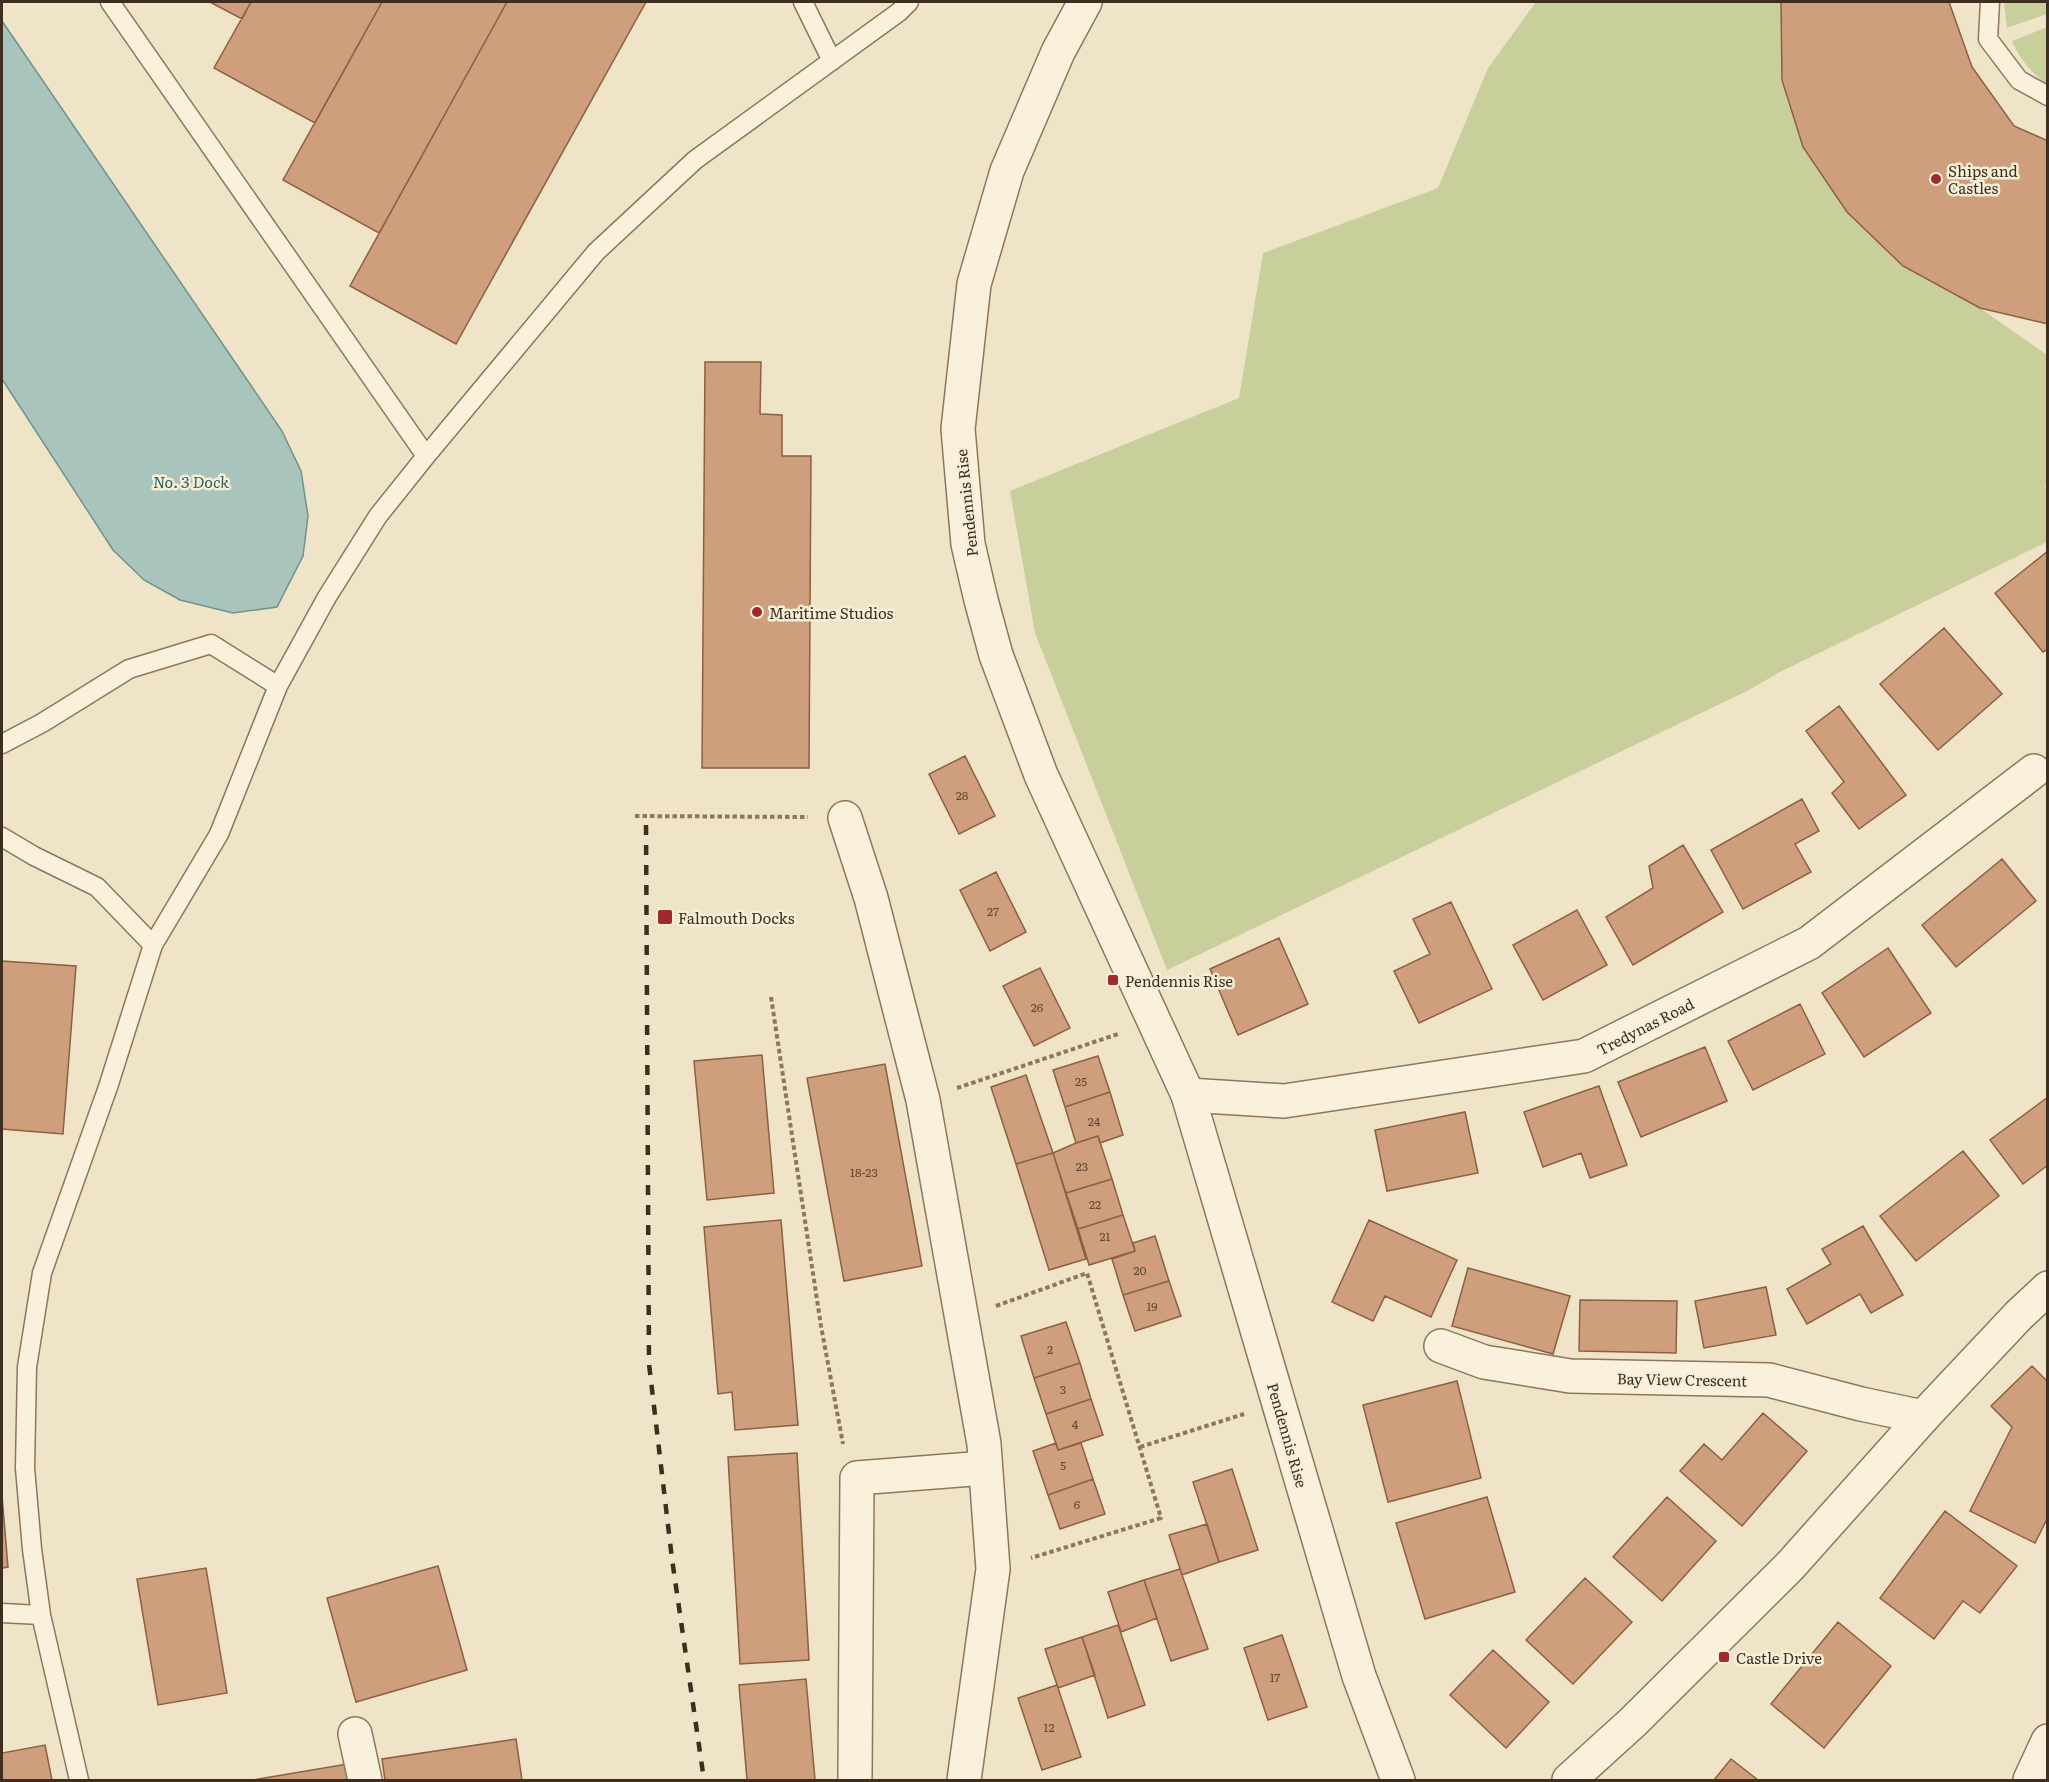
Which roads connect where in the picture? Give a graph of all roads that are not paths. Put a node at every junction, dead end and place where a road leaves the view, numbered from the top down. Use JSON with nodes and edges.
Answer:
{"nodes":[{"id":1,"x":110,"y":2,"type":"edge"},
{"id":2,"x":803,"y":2,"type":"edge"},
{"id":3,"x":909,"y":2,"type":"edge"},
{"id":4,"x":1085,"y":2,"type":"edge"},
{"id":5,"x":1990,"y":2,"type":"edge"},
{"id":6,"x":832,"y":61,"type":"junction"},
{"id":7,"x":2048,"y":96,"type":"edge"},
{"id":8,"x":426,"y":456,"type":"junction"},
{"id":9,"x":278,"y":686,"type":"junction"},
{"id":10,"x":2,"y":744,"type":"edge"},
{"id":11,"x":2034,"y":771,"type":"dead end"},
{"id":12,"x":845,"y":818,"type":"road end"},
{"id":13,"x":2,"y":837,"type":"edge"},
{"id":14,"x":153,"y":945,"type":"junction"},
{"id":15,"x":1188,"y":1095,"type":"junction"},
{"id":16,"x":2048,"y":1288,"type":"edge"},
{"id":17,"x":1441,"y":1346,"type":"dead end"},
{"id":18,"x":1923,"y":1417,"type":"junction"},
{"id":19,"x":986,"y":1468,"type":"junction"},
{"id":20,"x":2,"y":1613,"type":"edge"},
{"id":21,"x":40,"y":1615,"type":"junction"},
{"id":22,"x":355,"y":1734,"type":"dead end"},
{"id":23,"x":2048,"y":1741,"type":"edge"},
{"id":24,"x":855,"y":1777,"type":"dead end"},
{"id":25,"x":79,"y":1780,"type":"edge"},
{"id":26,"x":365,"y":1780,"type":"edge"},
{"id":27,"x":964,"y":1780,"type":"edge"},
{"id":28,"x":1398,"y":1780,"type":"edge"},
{"id":29,"x":1569,"y":1780,"type":"edge"},
{"id":30,"x":2030,"y":1780,"type":"edge"}],
"edges":[{"from":1,"to":8,"type":"lane"},
{"from":2,"to":6,"type":"lane"},
{"from":3,"to":6,"type":"lane"},
{"from":4,"to":15,"type":"street","name":"Pendennis Rise"},
{"from":5,"to":7,"type":"lane"},
{"from":6,"to":8,"type":"lane"},
{"from":8,"to":9,"type":"lane"},
{"from":9,"to":10,"type":"lane"},
{"from":9,"to":14,"type":"lane"},
{"from":11,"to":15,"type":"street","name":"Tredynas Road"},
{"from":12,"to":19,"type":"street"},
{"from":13,"to":14,"type":"lane"},
{"from":14,"to":21,"type":"lane"},
{"from":15,"to":28,"type":"street","name":"Pendennis Rise"},
{"from":16,"to":18,"type":"street"},
{"from":17,"to":18,"type":"street","name":"Bay View Crescent"},
{"from":18,"to":29,"type":"street"},
{"from":19,"to":24,"type":"street"},
{"from":19,"to":27,"type":"street"},
{"from":20,"to":21,"type":"lane"},
{"from":21,"to":25,"type":"lane"},
{"from":22,"to":26,"type":"street"},
{"from":23,"to":30,"type":"street"}]}
